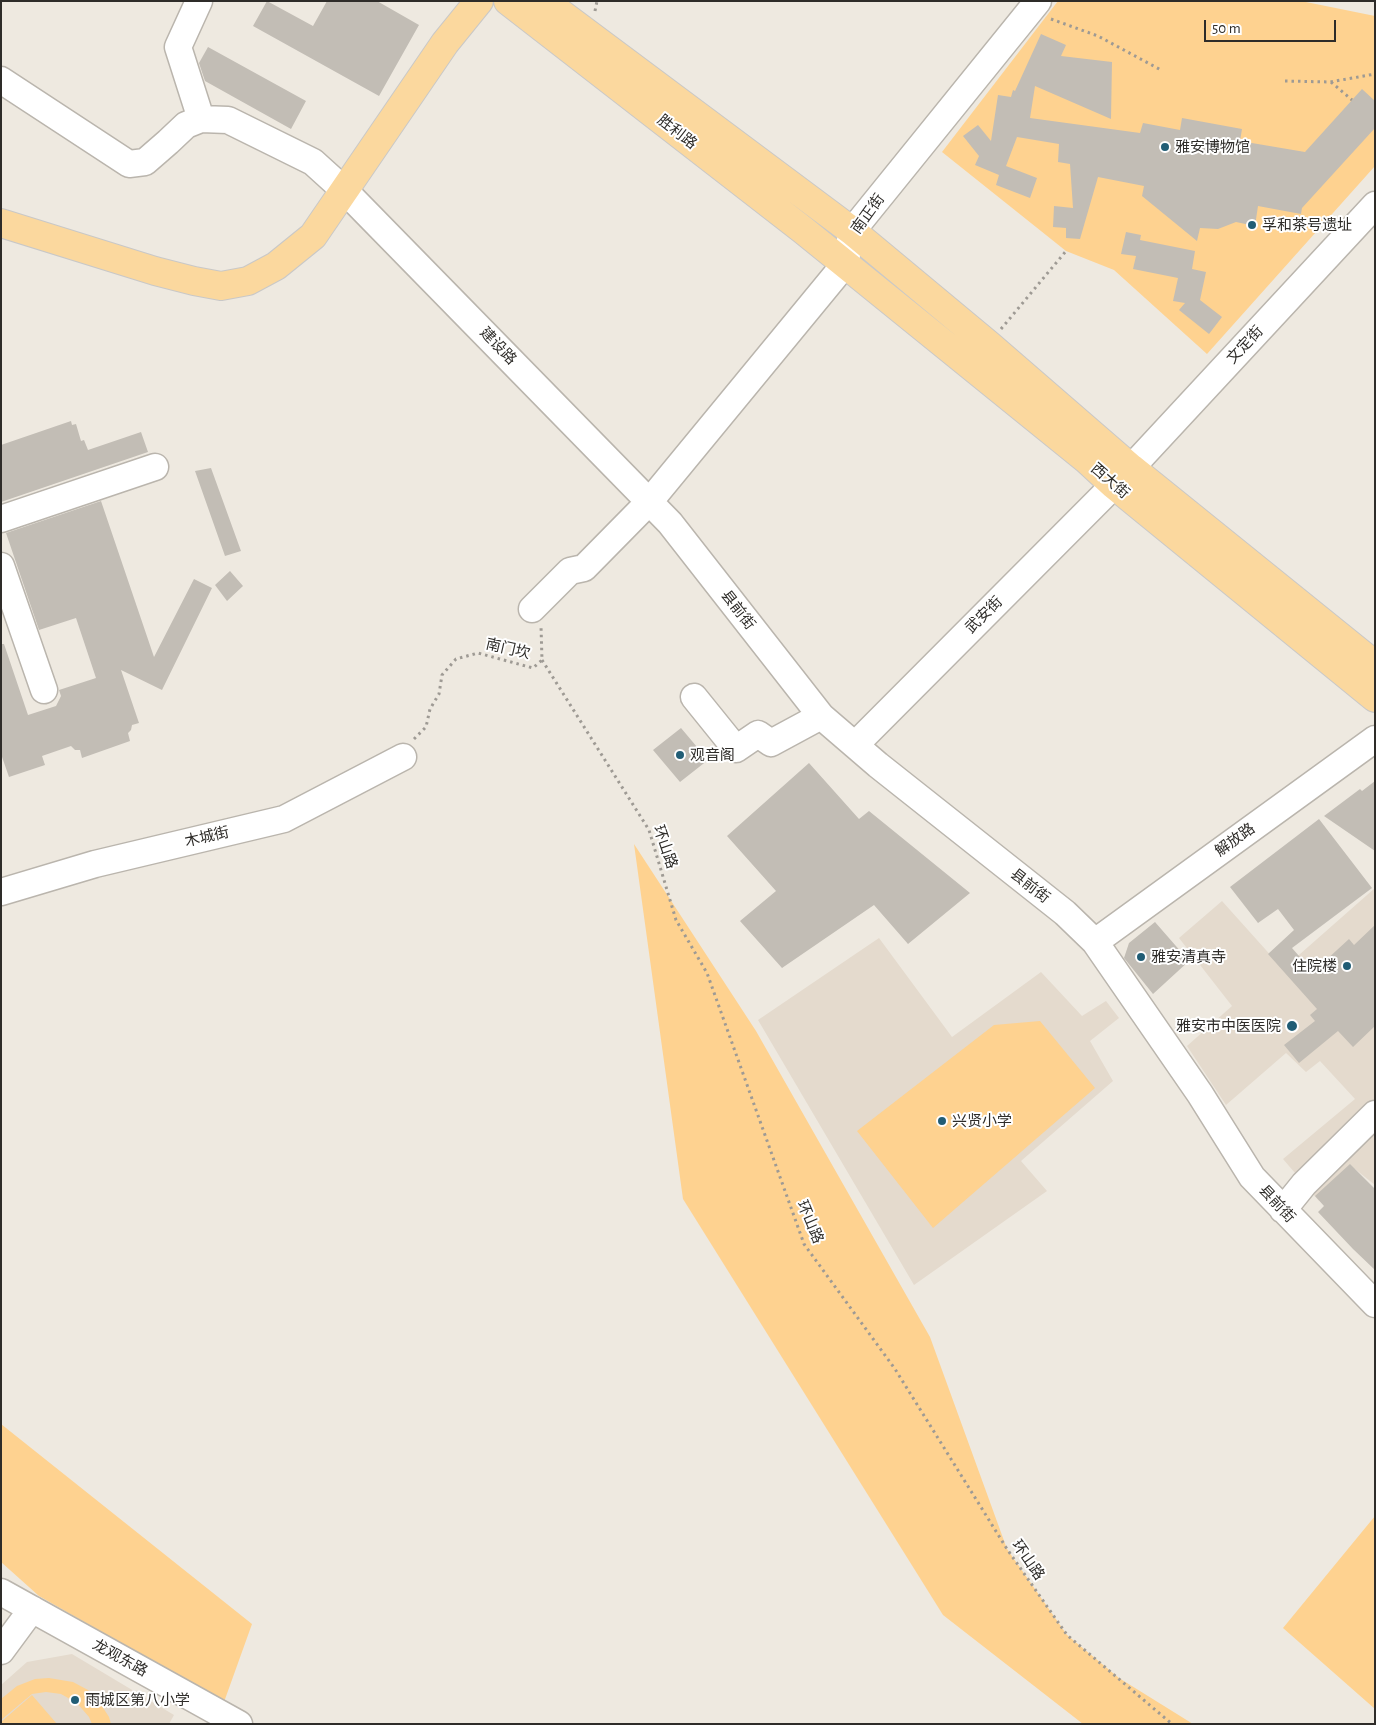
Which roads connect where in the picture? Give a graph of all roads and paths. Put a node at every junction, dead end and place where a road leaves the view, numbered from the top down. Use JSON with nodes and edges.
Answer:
{"nodes":[{"id":1,"x":199,"y":1,"type":"edge"},
{"id":2,"x":479,"y":1,"type":"edge"},
{"id":3,"x":508,"y":1,"type":"edge"},
{"id":4,"x":544,"y":1,"type":"edge"},
{"id":5,"x":592,"y":1,"type":"edge"},
{"id":6,"x":596,"y":3,"type":"edge"},
{"id":7,"x":1031,"y":10,"type":"edge"},
{"id":8,"x":594,"y":12,"type":"dead end"},
{"id":9,"x":1161,"y":70,"type":"dead end"},
{"id":10,"x":1375,"y":74,"type":"edge"},
{"id":11,"x":1,"y":80,"type":"edge"},
{"id":12,"x":1284,"y":81,"type":"dead end"},
{"id":13,"x":1330,"y":82,"type":"junction"},
{"id":14,"x":1352,"y":100,"type":"dead end"},
{"id":15,"x":201,"y":119,"type":"junction"},
{"id":16,"x":345,"y":190,"type":"junction"},
{"id":17,"x":1375,"y":204,"type":"edge"},
{"id":18,"x":1,"y":223,"type":"edge"},
{"id":19,"x":852,"y":231,"type":"junction"},
{"id":20,"x":1066,"y":251,"type":"dead end"},
{"id":21,"x":845,"y":264,"type":"junction"},
{"id":22,"x":989,"y":345,"type":"junction"},
{"id":23,"x":155,"y":467,"type":"dead end"},
{"id":24,"x":1122,"y":476,"type":"junction"},
{"id":25,"x":650,"y":501,"type":"junction"},
{"id":26,"x":1,"y":519,"type":"edge"},
{"id":27,"x":1,"y":566,"type":"edge"},
{"id":28,"x":537,"y":617,"type":"joint"},
{"id":29,"x":10,"y":620,"type":"edge"},
{"id":30,"x":542,"y":660,"type":"junction"},
{"id":31,"x":1375,"y":665,"type":"edge"},
{"id":32,"x":44,"y":690,"type":"dead end"},
{"id":33,"x":694,"y":697,"type":"dead end"},
{"id":34,"x":1375,"y":698,"type":"edge"},
{"id":35,"x":820,"y":716,"type":"junction"},
{"id":36,"x":1375,"y":739,"type":"edge"},
{"id":37,"x":855,"y":745,"type":"junction"},
{"id":38,"x":403,"y":757,"type":"joint"},
{"id":39,"x":1,"y":892,"type":"edge"},
{"id":40,"x":1095,"y":942,"type":"junction"},
{"id":41,"x":1375,"y":1114,"type":"edge"},
{"id":42,"x":1283,"y":1210,"type":"junction"},
{"id":43,"x":1375,"y":1304,"type":"edge"},
{"id":44,"x":1,"y":1592,"type":"edge"},
{"id":45,"x":32,"y":1609,"type":"junction"},
{"id":46,"x":1,"y":1651,"type":"edge"},
{"id":47,"x":239,"y":1724,"type":"edge"},
{"id":48,"x":1172,"y":1724,"type":"edge"}],
"edges":[{"from":1,"to":15,"type":"street"},
{"from":2,"to":16,"type":"main road"},
{"from":3,"to":21,"type":"main road","name":"胜利路"},
{"from":4,"to":19,"type":"main road","name":"胜利路"},
{"from":5,"to":6,"type":"path"},
{"from":6,"to":8,"type":"path"},
{"from":7,"to":9,"type":"path"},
{"from":7,"to":19,"type":"street","name":"南正街"},
{"from":10,"to":13,"type":"path"},
{"from":11,"to":15,"type":"street"},
{"from":12,"to":13,"type":"path"},
{"from":13,"to":14,"type":"path"},
{"from":15,"to":16,"type":"street","name":"建设路"},
{"from":16,"to":18,"type":"main road"},
{"from":16,"to":25,"type":"street","name":"建设路"},
{"from":17,"to":24,"type":"street","name":"文定街"},
{"from":19,"to":21,"type":"street","name":"南正街"},
{"from":19,"to":22,"type":"main road","name":"西大街"},
{"from":20,"to":22,"type":"path"},
{"from":21,"to":24,"type":"main road","name":"西大街"},
{"from":21,"to":25,"type":"street","name":"南正街"},
{"from":22,"to":24,"type":"main road","name":"西大街"},
{"from":23,"to":26,"type":"street"},
{"from":24,"to":31,"type":"main road","name":"西大街"},
{"from":24,"to":34,"type":"main road","name":"西大街"},
{"from":24,"to":37,"type":"street","name":"武安街"},
{"from":25,"to":28,"type":"street","name":"南正街"},
{"from":25,"to":35,"type":"street","name":"县前街"},
{"from":27,"to":29,"type":"street"},
{"from":28,"to":30,"type":"path","name":"南门坎"},
{"from":29,"to":32,"type":"street"},
{"from":30,"to":38,"type":"path","name":"南门坎"},
{"from":30,"to":48,"type":"path","name":"环山路"},
{"from":33,"to":35,"type":"street"},
{"from":35,"to":37,"type":"street","name":"县前街"},
{"from":36,"to":40,"type":"street","name":"解放路"},
{"from":37,"to":40,"type":"street","name":"县前街"},
{"from":38,"to":39,"type":"street","name":"木城街"},
{"from":40,"to":42,"type":"street","name":"县前街"},
{"from":41,"to":42,"type":"street"},
{"from":42,"to":43,"type":"street","name":"县前街"},
{"from":44,"to":45,"type":"street","name":"龙观东路"},
{"from":45,"to":46,"type":"street"},
{"from":45,"to":47,"type":"street","name":"龙观东路"}]}
